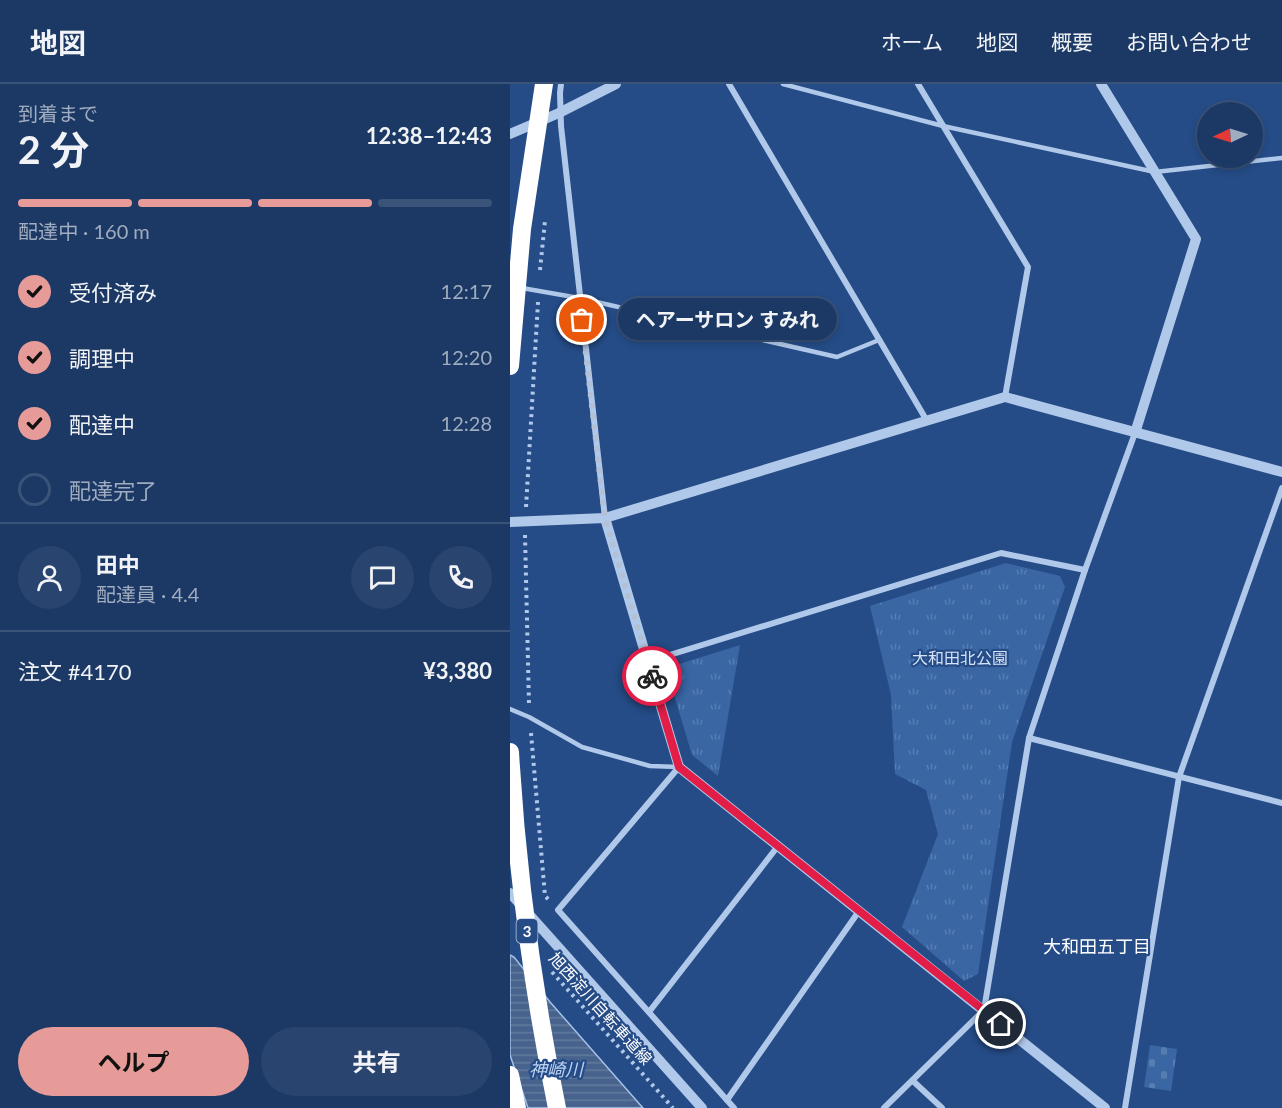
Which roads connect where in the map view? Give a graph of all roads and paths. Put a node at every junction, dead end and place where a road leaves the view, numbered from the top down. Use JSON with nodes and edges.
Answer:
{"nodes":[{"id":1,"x":544,"y":84,"type":"edge"},
{"id":2,"x":561,"y":84,"type":"edge"},
{"id":3,"x":616,"y":84,"type":"edge"},
{"id":4,"x":729,"y":84,"type":"edge"},
{"id":5,"x":783,"y":84,"type":"edge"},
{"id":6,"x":918,"y":84,"type":"edge"},
{"id":7,"x":1101,"y":84,"type":"edge"},
{"id":8,"x":559,"y":113,"type":"junction"},
{"id":9,"x":943,"y":126,"type":"junction"},
{"id":10,"x":510,"y":134,"type":"edge"},
{"id":11,"x":1282,"y":158,"type":"edge"},
{"id":12,"x":1155,"y":172,"type":"junction"},
{"id":13,"x":510,"y":286,"type":"edge"},
{"id":14,"x":579,"y":298,"type":"junction"},
{"id":15,"x":879,"y":340,"type":"junction"},
{"id":16,"x":510,"y":366,"type":"edge"},
{"id":17,"x":1005,"y":397,"type":"junction"},
{"id":18,"x":927,"y":421,"type":"junction"},
{"id":19,"x":1135,"y":433,"type":"junction"},
{"id":20,"x":1282,"y":472,"type":"edge"},
{"id":21,"x":1282,"y":488,"type":"edge"},
{"id":22,"x":605,"y":518,"type":"junction"},
{"id":23,"x":510,"y":522,"type":"edge"},
{"id":24,"x":1085,"y":570,"type":"junction"},
{"id":25,"x":647,"y":662,"type":"junction"},
{"id":26,"x":510,"y":709,"type":"edge"},
{"id":27,"x":1029,"y":738,"type":"junction"},
{"id":28,"x":510,"y":752,"type":"edge"},
{"id":29,"x":679,"y":767,"type":"junction"},
{"id":30,"x":1179,"y":777,"type":"junction"},
{"id":31,"x":1282,"y":803,"type":"edge"},
{"id":32,"x":778,"y":846,"type":"junction"},
{"id":33,"x":510,"y":893,"type":"edge"},
{"id":34,"x":860,"y":911,"type":"junction"},
{"id":35,"x":549,"y":968,"type":"dead end"},
{"id":36,"x":984,"y":1010,"type":"junction"},
{"id":37,"x":649,"y":1012,"type":"junction"},
{"id":38,"x":510,"y":1076,"type":"edge"},
{"id":39,"x":913,"y":1081,"type":"junction"},
{"id":40,"x":727,"y":1100,"type":"junction"},
{"id":41,"x":517,"y":1108,"type":"edge"},
{"id":42,"x":558,"y":1108,"type":"edge"},
{"id":43,"x":673,"y":1108,"type":"edge"},
{"id":44,"x":702,"y":1108,"type":"edge"},
{"id":45,"x":734,"y":1108,"type":"edge"},
{"id":46,"x":884,"y":1108,"type":"edge"},
{"id":47,"x":942,"y":1108,"type":"edge"},
{"id":48,"x":1105,"y":1108,"type":"edge"},
{"id":49,"x":1125,"y":1108,"type":"edge"}],
"edges":[{"from":1,"to":16,"type":"highway"},
{"from":2,"to":8,"type":"street"},
{"from":3,"to":8,"type":"street"},
{"from":4,"to":15,"type":"street"},
{"from":5,"to":9,"type":"lane"},
{"from":6,"to":9,"type":"street"},
{"from":7,"to":12,"type":"street"},
{"from":8,"to":10,"type":"street"},
{"from":8,"to":14,"type":"street"},
{"from":9,"to":12,"type":"lane"},
{"from":9,"to":17,"type":"street"},
{"from":11,"to":12,"type":"lane"},
{"from":12,"to":19,"type":"street"},
{"from":13,"to":14,"type":"lane"},
{"from":14,"to":15,"type":"lane"},
{"from":14,"to":22,"type":"street"},
{"from":15,"to":18,"type":"street"},
{"from":17,"to":18,"type":"street"},
{"from":17,"to":19,"type":"street"},
{"from":18,"to":22,"type":"street"},
{"from":19,"to":20,"type":"street"},
{"from":19,"to":24,"type":"street"},
{"from":21,"to":30,"type":"street"},
{"from":22,"to":23,"type":"street"},
{"from":22,"to":25,"type":"street"},
{"from":24,"to":25,"type":"street"},
{"from":24,"to":27,"type":"street"},
{"from":25,"to":29,"type":"street"},
{"from":26,"to":29,"type":"lane"},
{"from":27,"to":30,"type":"street"},
{"from":27,"to":36,"type":"street"},
{"from":28,"to":42,"type":"highway","number":"3"},
{"from":29,"to":32,"type":"street"},
{"from":29,"to":37,"type":"street"},
{"from":30,"to":31,"type":"street"},
{"from":30,"to":49,"type":"street"},
{"from":32,"to":34,"type":"street"},
{"from":32,"to":37,"type":"street"},
{"from":33,"to":44,"type":"street"},
{"from":34,"to":36,"type":"street"},
{"from":34,"to":40,"type":"street"},
{"from":35,"to":43,"type":"path","name":"旭西淀川自転車道線"},
{"from":36,"to":39,"type":"street"},
{"from":36,"to":48,"type":"street"},
{"from":37,"to":40,"type":"street"},
{"from":38,"to":41,"type":"highway"},
{"from":39,"to":46,"type":"street"},
{"from":39,"to":47,"type":"street"},
{"from":40,"to":45,"type":"street"}]}
